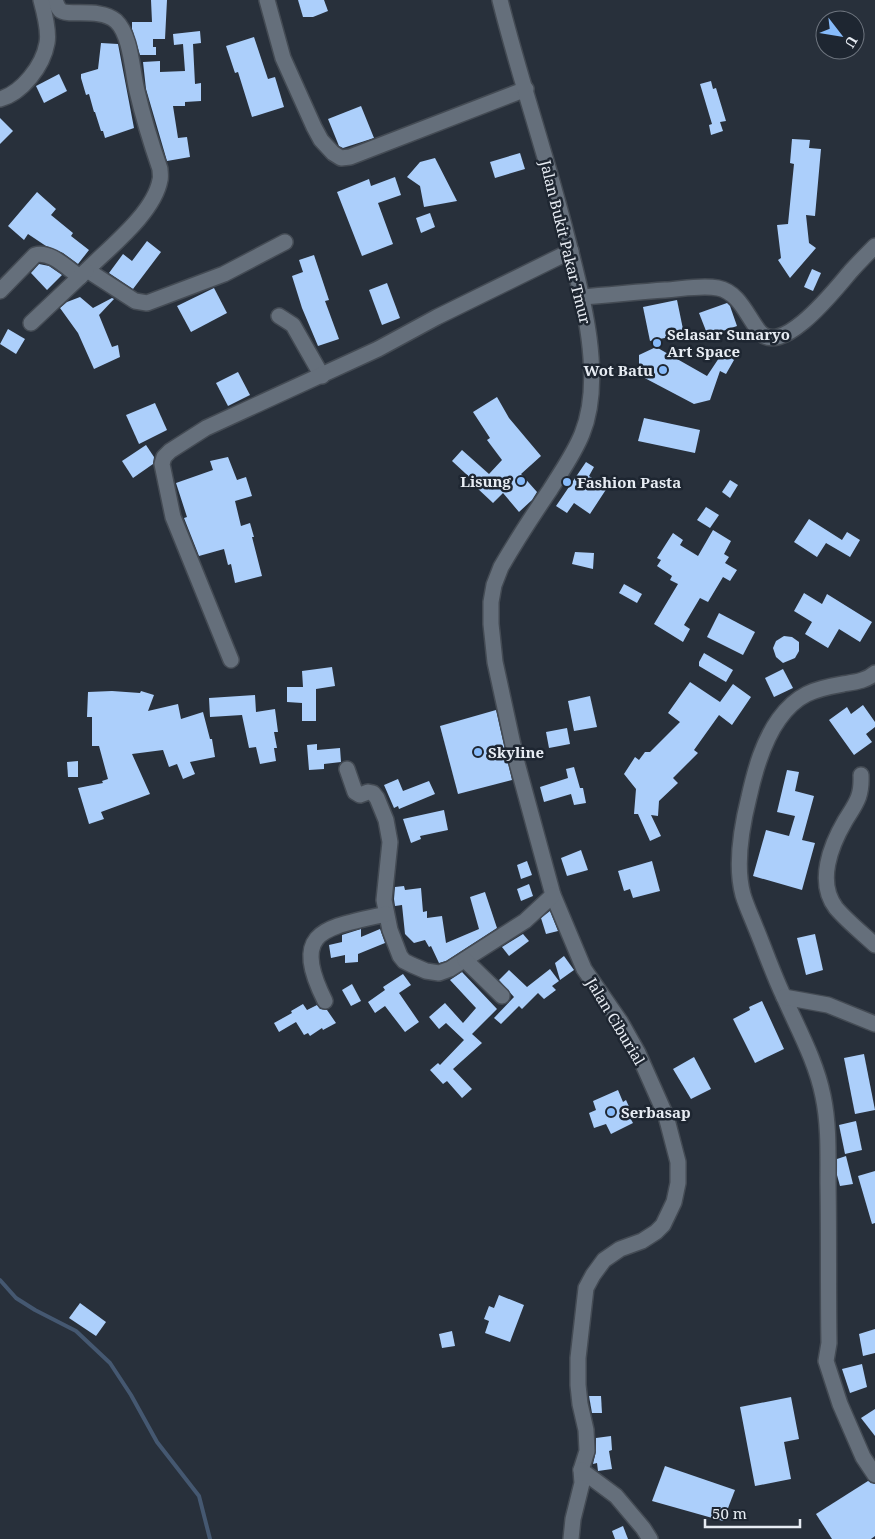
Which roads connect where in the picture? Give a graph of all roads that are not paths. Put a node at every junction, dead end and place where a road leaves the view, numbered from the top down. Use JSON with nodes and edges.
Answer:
{"nodes":[{"id":1,"x":41,"y":0,"type":"edge"},
{"id":2,"x":55,"y":0,"type":"edge"},
{"id":3,"x":267,"y":0,"type":"edge"},
{"id":4,"x":500,"y":0,"type":"edge"},
{"id":5,"x":526,"y":89,"type":"junction"},
{"id":6,"x":0,"y":99,"type":"edge"},
{"id":7,"x":285,"y":242,"type":"dead end"},
{"id":8,"x":875,"y":246,"type":"edge"},
{"id":9,"x":571,"y":251,"type":"junction"},
{"id":10,"x":83,"y":274,"type":"junction"},
{"id":11,"x":0,"y":291,"type":"edge"},
{"id":12,"x":581,"y":297,"type":"junction"},
{"id":13,"x":279,"y":316,"type":"dead end"},
{"id":14,"x":31,"y":323,"type":"dead end"},
{"id":15,"x":322,"y":376,"type":"junction"},
{"id":16,"x":231,"y":660,"type":"dead end"},
{"id":17,"x":875,"y":673,"type":"edge"},
{"id":18,"x":504,"y":704,"type":"joint"},
{"id":19,"x":347,"y":769,"type":"dead end"},
{"id":20,"x":861,"y":775,"type":"dead end"},
{"id":21,"x":553,"y":895,"type":"junction"},
{"id":22,"x":386,"y":914,"type":"junction"},
{"id":23,"x":875,"y":945,"type":"edge"},
{"id":24,"x":465,"y":960,"type":"junction"},
{"id":25,"x":502,"y":996,"type":"dead end"},
{"id":26,"x":784,"y":997,"type":"junction"},
{"id":27,"x":325,"y":1001,"type":"dead end"},
{"id":28,"x":875,"y":1024,"type":"edge"},
{"id":29,"x":582,"y":1470,"type":"junction"},
{"id":30,"x":875,"y":1475,"type":"edge"},
{"id":31,"x":570,"y":1539,"type":"edge"},
{"id":32,"x":650,"y":1539,"type":"edge"}],
"edges":[{"from":1,"to":6,"type":"street"},
{"from":2,"to":10,"type":"street"},
{"from":3,"to":5,"type":"street"},
{"from":4,"to":5,"type":"street","name":"Jalan Bukit Pakar Tmur"},
{"from":5,"to":9,"type":"street","name":"Jalan Bukit Pakar Tmur"},
{"from":7,"to":10,"type":"street"},
{"from":8,"to":12,"type":"street"},
{"from":9,"to":12,"type":"street","name":"Jalan Bukit Pakar Tmur"},
{"from":9,"to":15,"type":"street"},
{"from":10,"to":11,"type":"street"},
{"from":10,"to":14,"type":"street"},
{"from":12,"to":18,"type":"street","name":"Jalan Bukit Pakar Tmur"},
{"from":13,"to":15,"type":"street"},
{"from":15,"to":16,"type":"street"},
{"from":17,"to":26,"type":"street"},
{"from":18,"to":21,"type":"street","name":"Jalan Ciburial"},
{"from":19,"to":22,"type":"street"},
{"from":20,"to":23,"type":"street"},
{"from":21,"to":24,"type":"street"},
{"from":21,"to":29,"type":"street","name":"Jalan Ciburial"},
{"from":22,"to":24,"type":"street"},
{"from":22,"to":27,"type":"street"},
{"from":24,"to":25,"type":"street"},
{"from":26,"to":28,"type":"street"},
{"from":26,"to":30,"type":"street"},
{"from":29,"to":31,"type":"street","name":"Jalan Ciburial"},
{"from":29,"to":32,"type":"street"}]}
